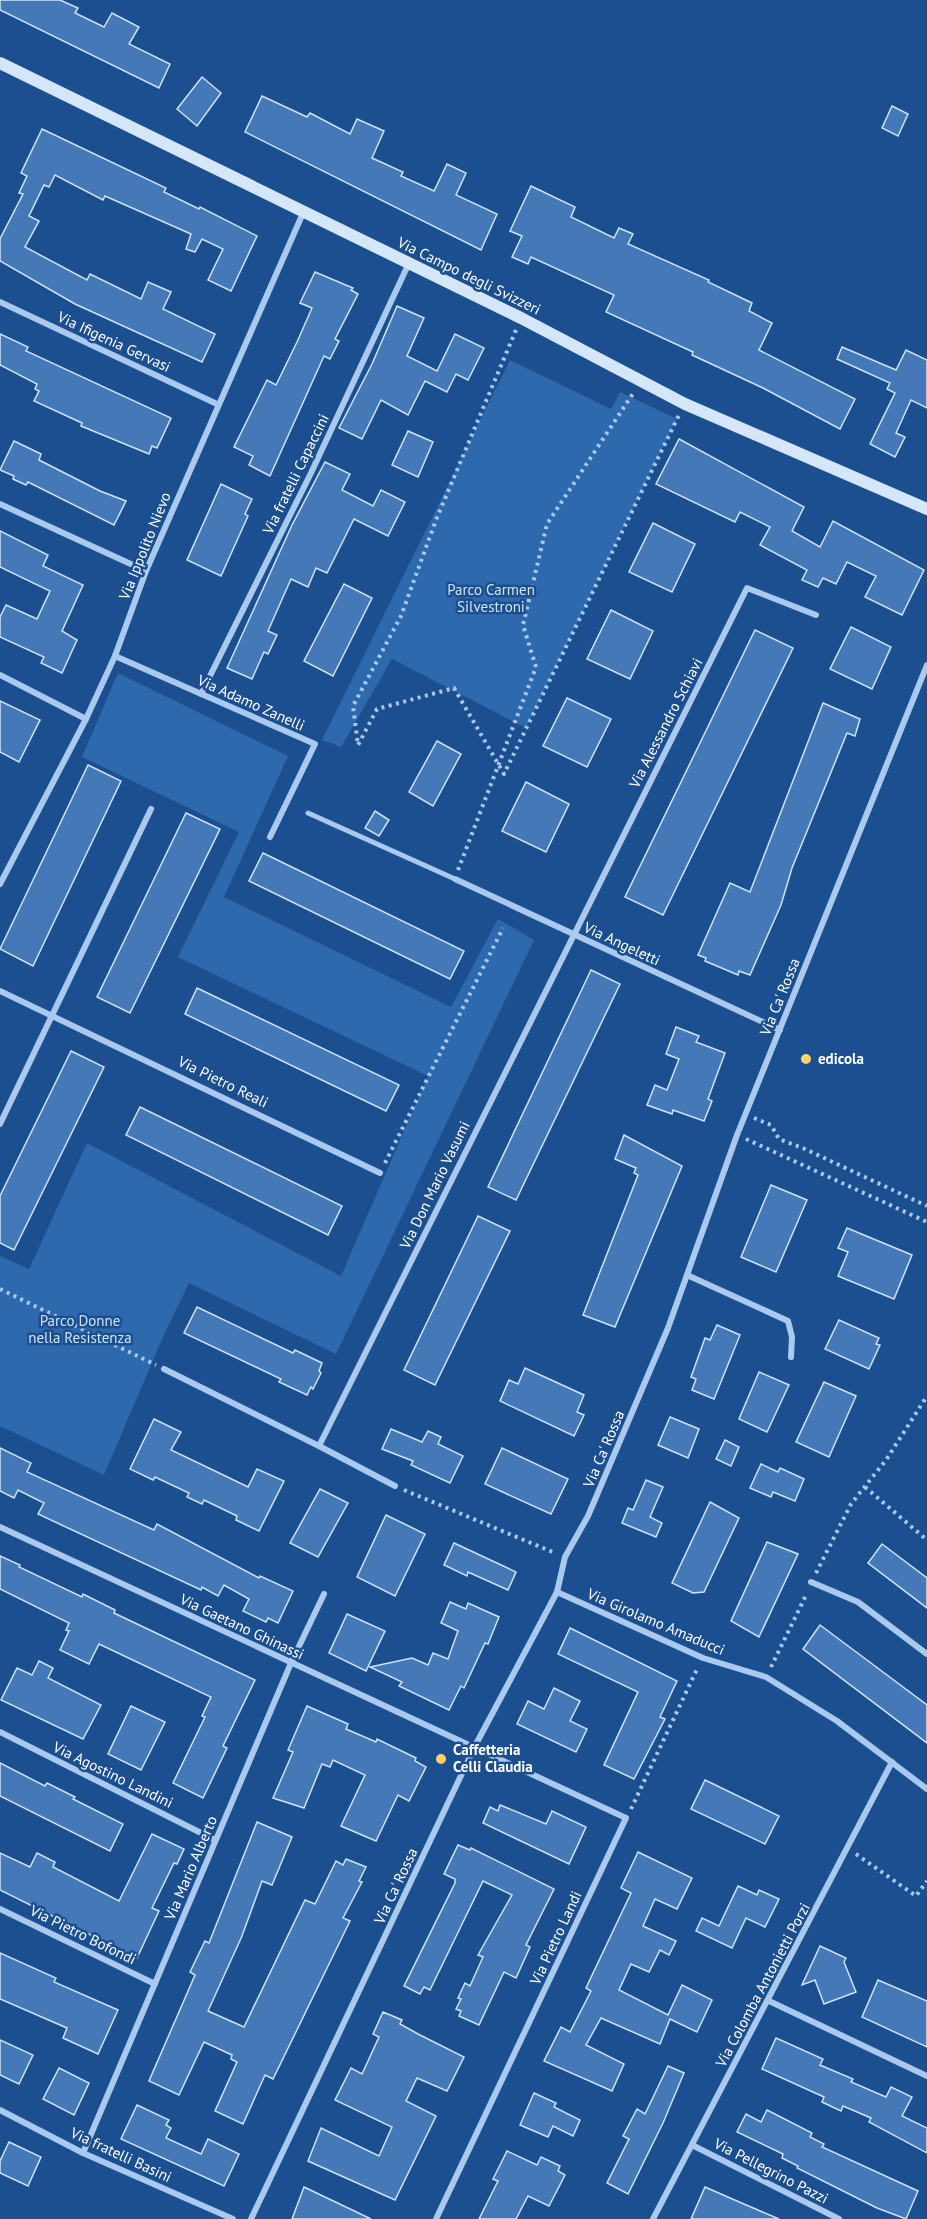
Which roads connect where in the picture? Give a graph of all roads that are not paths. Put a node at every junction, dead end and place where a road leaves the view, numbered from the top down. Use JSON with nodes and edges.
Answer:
{"nodes":[{"id":1,"x":0,"y":63,"type":"edge"},
{"id":2,"x":303,"y":213,"type":"junction"},
{"id":3,"x":409,"y":263,"type":"junction"},
{"id":4,"x":0,"y":302,"type":"edge"},
{"id":5,"x":217,"y":404,"type":"junction"},
{"id":6,"x":0,"y":504,"type":"edge"},
{"id":7,"x":927,"y":509,"type":"edge"},
{"id":8,"x":146,"y":571,"type":"junction"},
{"id":9,"x":816,"y":615,"type":"dead end"},
{"id":10,"x":115,"y":656,"type":"junction"},
{"id":11,"x":927,"y":665,"type":"edge"},
{"id":12,"x":0,"y":675,"type":"edge"},
{"id":13,"x":201,"y":694,"type":"junction"},
{"id":14,"x":86,"y":719,"type":"junction"},
{"id":15,"x":151,"y":809,"type":"dead end"},
{"id":16,"x":308,"y":813,"type":"dead end"},
{"id":17,"x":270,"y":837,"type":"dead end"},
{"id":18,"x":2,"y":874,"type":"edge"},
{"id":19,"x":455,"y":879,"type":"joint"},
{"id":20,"x":0,"y":884,"type":"edge"},
{"id":21,"x":573,"y":934,"type":"junction"},
{"id":22,"x":0,"y":991,"type":"edge"},
{"id":23,"x":53,"y":1015,"type":"junction"},
{"id":24,"x":780,"y":1030,"type":"junction"},
{"id":25,"x":0,"y":1124,"type":"edge"},
{"id":26,"x":380,"y":1173,"type":"road end"},
{"id":27,"x":687,"y":1275,"type":"junction"},
{"id":28,"x":791,"y":1357,"type":"dead end"},
{"id":29,"x":164,"y":1369,"type":"road end"},
{"id":30,"x":319,"y":1446,"type":"junction"},
{"id":31,"x":395,"y":1486,"type":"road end"},
{"id":32,"x":0,"y":1527,"type":"edge"},
{"id":33,"x":812,"y":1582,"type":"road end"},
{"id":34,"x":557,"y":1592,"type":"junction"},
{"id":35,"x":324,"y":1594,"type":"dead end"},
{"id":36,"x":927,"y":1654,"type":"edge"},
{"id":37,"x":291,"y":1663,"type":"junction"},
{"id":38,"x":0,"y":1732,"type":"edge"},
{"id":39,"x":476,"y":1746,"type":"junction"},
{"id":40,"x":892,"y":1762,"type":"junction"},
{"id":41,"x":927,"y":1788,"type":"edge"},
{"id":42,"x":215,"y":1840,"type":"junction"},
{"id":43,"x":0,"y":1909,"type":"edge"},
{"id":44,"x":155,"y":1984,"type":"junction"},
{"id":45,"x":768,"y":2001,"type":"junction"},
{"id":46,"x":927,"y":2076,"type":"edge"},
{"id":47,"x":0,"y":2110,"type":"edge"},
{"id":48,"x":692,"y":2145,"type":"junction"},
{"id":49,"x":83,"y":2152,"type":"junction"},
{"id":50,"x":233,"y":2219,"type":"edge"},
{"id":51,"x":250,"y":2219,"type":"edge"},
{"id":52,"x":436,"y":2219,"type":"edge"},
{"id":53,"x":653,"y":2219,"type":"edge"},
{"id":54,"x":839,"y":2219,"type":"edge"}],
"edges":[{"from":1,"to":2,"type":"main road","name":"Via Campo degli Svizzeri"},
{"from":2,"to":3,"type":"main road","name":"Via Campo degli Svizzeri"},
{"from":2,"to":5,"type":"street","name":"Via Ippolito Nievo"},
{"from":3,"to":7,"type":"main road","name":"Via Campo degli Svizzeri"},
{"from":3,"to":13,"type":"street","name":"Via fratelli Capaccini"},
{"from":4,"to":5,"type":"street","name":"Via Ifigenia Gervasi"},
{"from":5,"to":8,"type":"street","name":"Via Ippolito Nievo"},
{"from":6,"to":8,"type":"street"},
{"from":8,"to":10,"type":"street","name":"Via Ippolito Nievo"},
{"from":9,"to":21,"type":"street","name":"Via Alessandro Schiavi"},
{"from":10,"to":13,"type":"street","name":"Via Adamo Zanelli"},
{"from":10,"to":14,"type":"street","name":"Via Ippolito Nievo"},
{"from":11,"to":24,"type":"street","name":"Via Ca' Rossa"},
{"from":12,"to":14,"type":"street"},
{"from":13,"to":17,"type":"street","name":"Via Adamo Zanelli"},
{"from":14,"to":18,"type":"street","name":"Via Ippolito Nievo"},
{"from":15,"to":23,"type":"street"},
{"from":16,"to":19,"type":"street"},
{"from":18,"to":20,"type":"street","name":"Via Ippolito Nievo"},
{"from":19,"to":21,"type":"street","name":"Via Angeletti"},
{"from":21,"to":24,"type":"street","name":"Via Angeletti"},
{"from":21,"to":30,"type":"street","name":"Via Don Mario Vasumi"},
{"from":22,"to":23,"type":"street","name":"Via Pietro Reali"},
{"from":23,"to":25,"type":"street"},
{"from":23,"to":26,"type":"street","name":"Via Pietro Reali"},
{"from":24,"to":27,"type":"street","name":"Via Ca' Rossa"},
{"from":27,"to":28,"type":"street"},
{"from":27,"to":34,"type":"street","name":"Via Ca' Rossa"},
{"from":29,"to":30,"type":"street"},
{"from":30,"to":31,"type":"street"},
{"from":32,"to":37,"type":"street","name":"Via Gaetano Ghinassi"},
{"from":33,"to":36,"type":"street"},
{"from":34,"to":39,"type":"street","name":"Via Ca' Rossa"},
{"from":34,"to":40,"type":"street","name":"Via Girolamo Amaducci"},
{"from":35,"to":37,"type":"street","name":"Via Mario Alberto"},
{"from":37,"to":39,"type":"street","name":"Via Gaetano Ghinassi"},
{"from":37,"to":42,"type":"street","name":"Via Mario Alberto"},
{"from":38,"to":42,"type":"street","name":"Via Agostino Landini"},
{"from":39,"to":51,"type":"street","name":"Via Ca' Rossa"},
{"from":39,"to":52,"type":"street","name":"Via Pietro Landi"},
{"from":40,"to":41,"type":"street","name":"Via Girolamo Amaducci"},
{"from":40,"to":45,"type":"street","name":"Via Colomba Antonietti Porzi"},
{"from":42,"to":44,"type":"street","name":"Via Mario Alberto"},
{"from":43,"to":44,"type":"street","name":"Via Pietro Bofondi"},
{"from":44,"to":49,"type":"street","name":"Via Mario Alberto"},
{"from":45,"to":46,"type":"street"},
{"from":45,"to":48,"type":"street","name":"Via Colomba Antonietti Porzi"},
{"from":47,"to":49,"type":"street","name":"Via fratelli Basini"},
{"from":48,"to":53,"type":"street","name":"Via Colomba Antonietti Porzi"},
{"from":48,"to":54,"type":"street","name":"Via Pellegrino Pazzi"},
{"from":49,"to":50,"type":"street","name":"Via fratelli Basini"}]}
